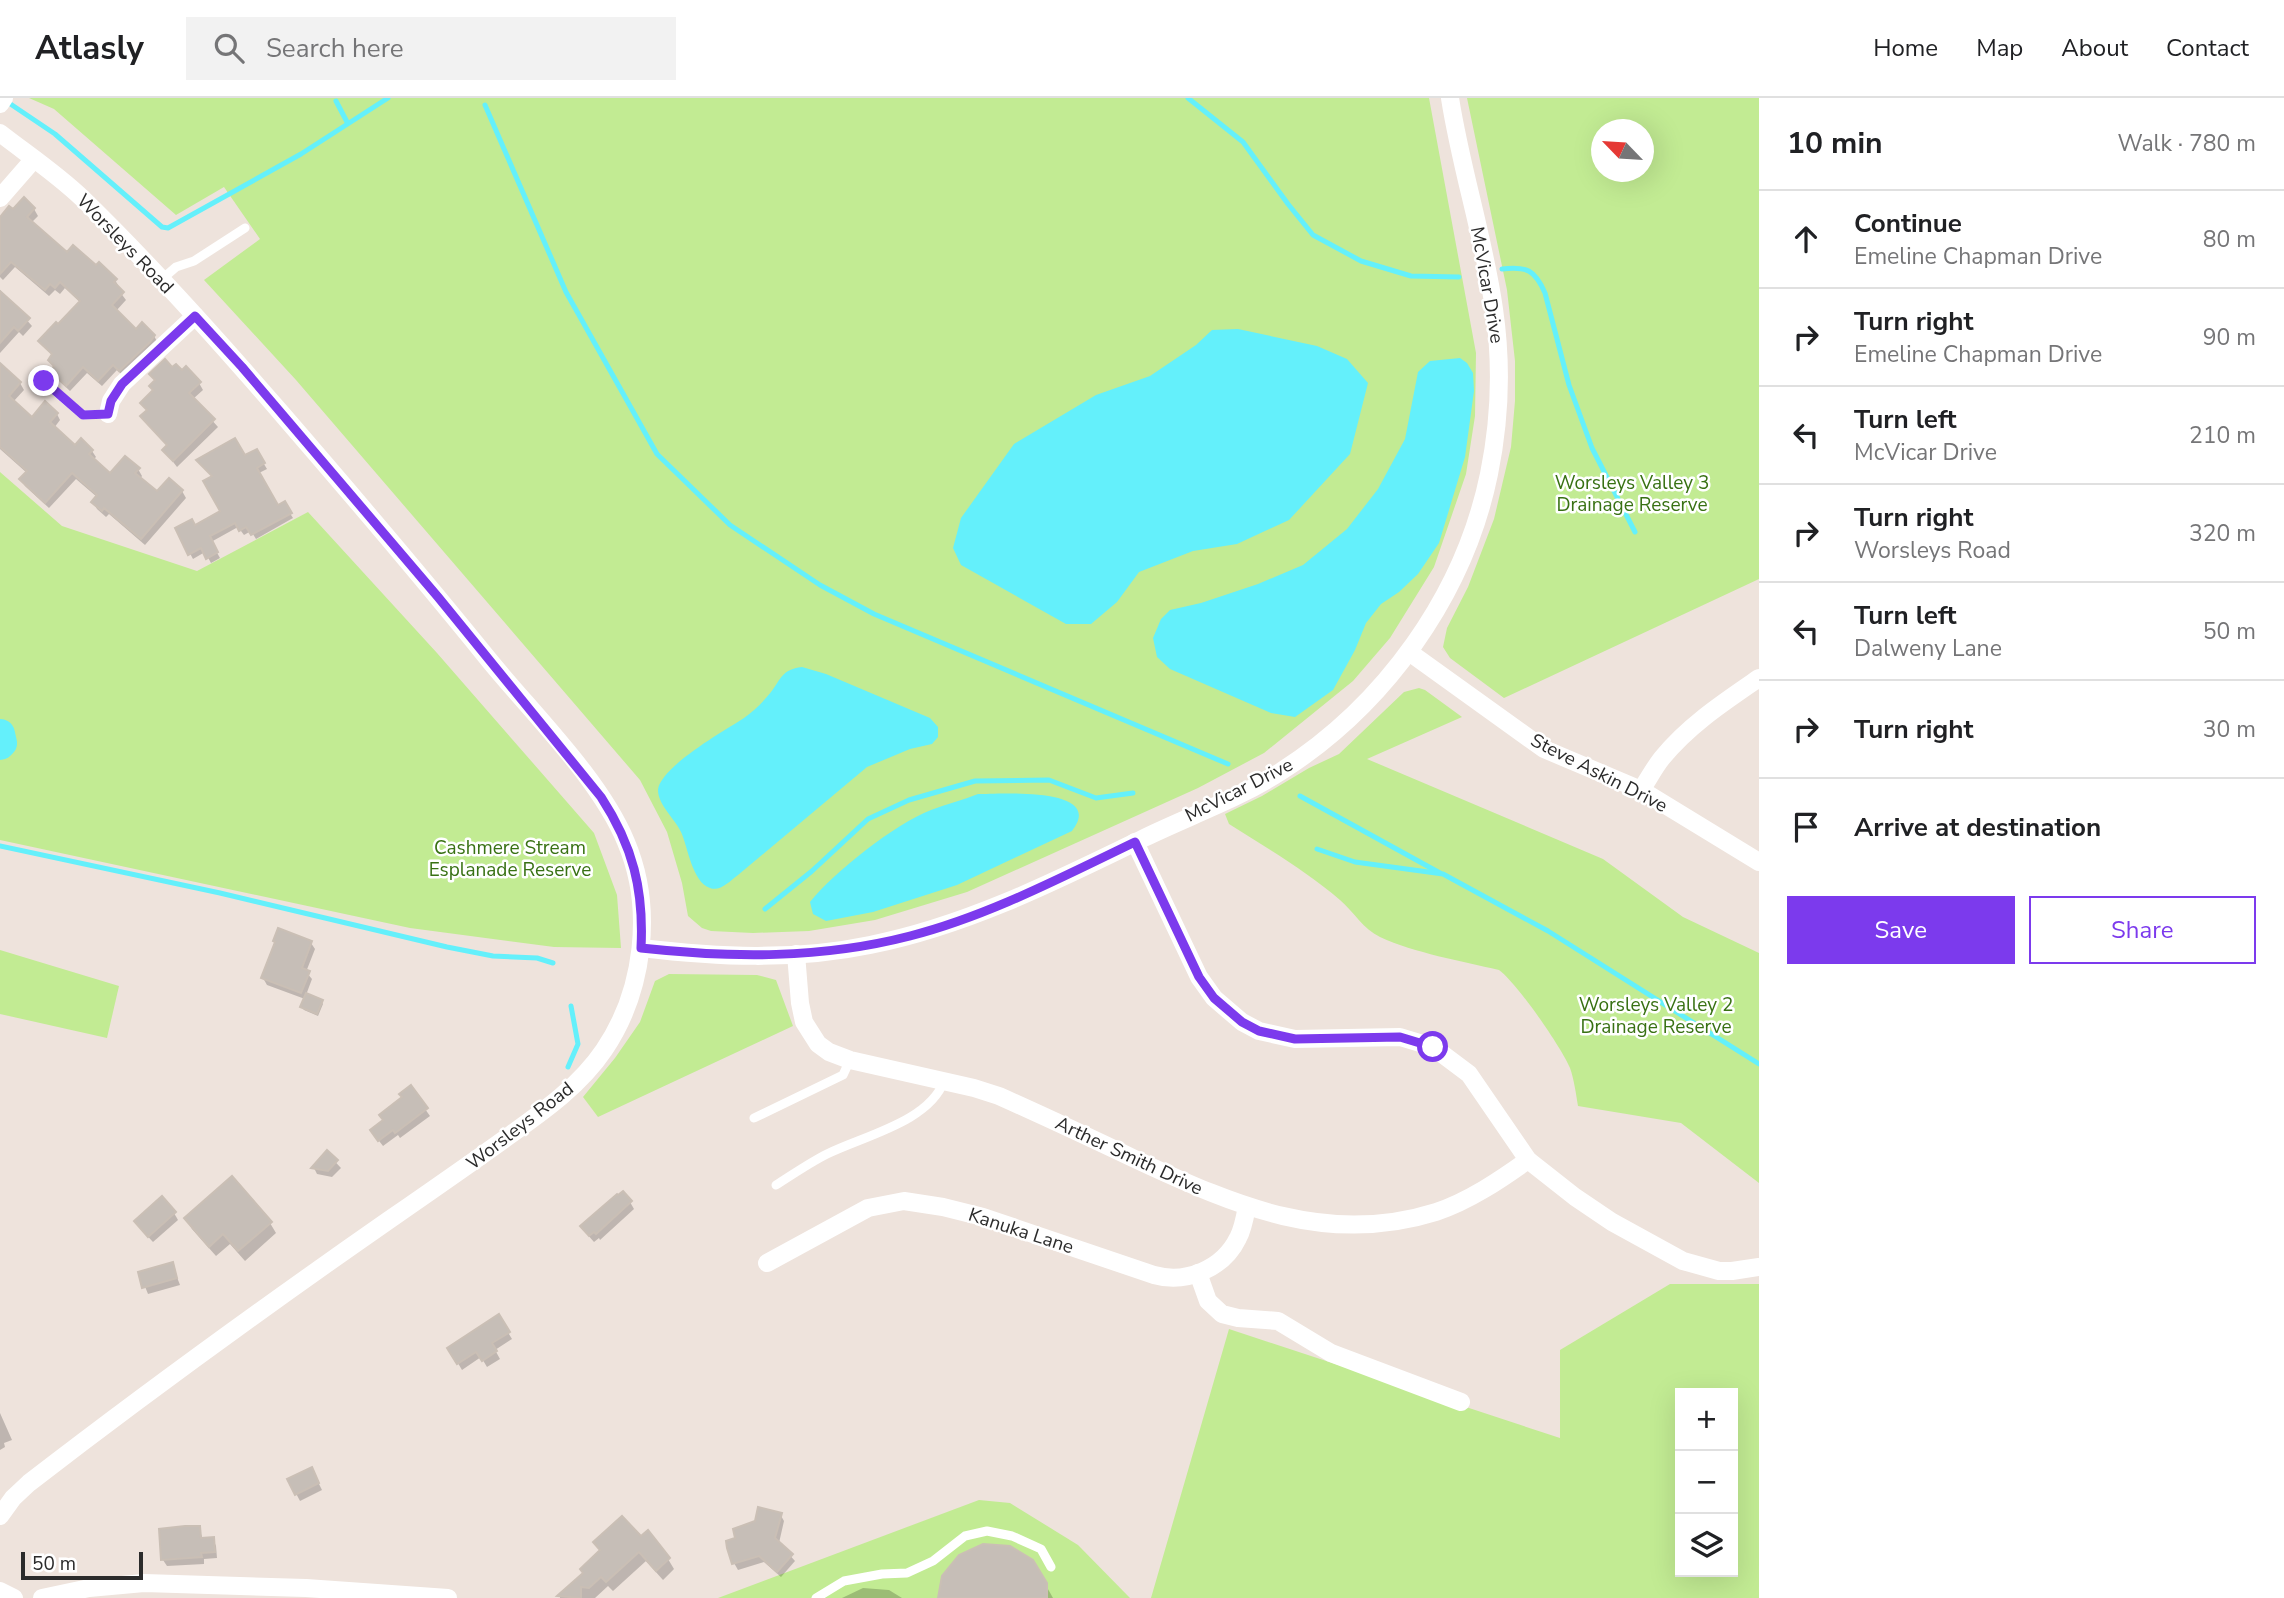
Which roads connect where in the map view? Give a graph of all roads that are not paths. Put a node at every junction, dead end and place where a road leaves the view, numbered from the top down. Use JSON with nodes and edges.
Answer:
{"nodes":[{"id":1,"x":5,"y":98,"type":"edge"},
{"id":2,"x":1450,"y":98,"type":"edge"},
{"id":3,"x":0,"y":104,"type":"edge"},
{"id":4,"x":0,"y":133,"type":"edge"},
{"id":5,"x":34,"y":159,"type":"junction"},
{"id":6,"x":0,"y":198,"type":"edge"},
{"id":7,"x":245,"y":228,"type":"dead end"},
{"id":8,"x":161,"y":281,"type":"junction"},
{"id":9,"x":195,"y":316,"type":"junction"},
{"id":10,"x":35,"y":373,"type":"dead end"},
{"id":11,"x":108,"y":414,"type":"joint"},
{"id":12,"x":1409,"y":652,"type":"junction"},
{"id":13,"x":1759,"y":678,"type":"edge"},
{"id":14,"x":1641,"y":790,"type":"junction"},
{"id":15,"x":1135,"y":842,"type":"junction"},
{"id":16,"x":1759,"y":862,"type":"edge"},
{"id":17,"x":641,"y":948,"type":"junction"},
{"id":18,"x":796,"y":954,"type":"junction"},
{"id":19,"x":850,"y":1060,"type":"junction"},
{"id":20,"x":944,"y":1081,"type":"junction"},
{"id":21,"x":754,"y":1118,"type":"dead end"},
{"id":22,"x":1528,"y":1160,"type":"junction"},
{"id":23,"x":776,"y":1185,"type":"dead end"},
{"id":24,"x":1247,"y":1206,"type":"junction"},
{"id":25,"x":767,"y":1263,"type":"dead end"},
{"id":26,"x":1759,"y":1267,"type":"edge"},
{"id":27,"x":1198,"y":1273,"type":"junction"},
{"id":28,"x":1461,"y":1402,"type":"dead end"},
{"id":29,"x":0,"y":1516,"type":"edge"},
{"id":30,"x":1051,"y":1567,"type":"dead end"},
{"id":31,"x":0,"y":1591,"type":"edge"},
{"id":32,"x":14,"y":1598,"type":"edge"},
{"id":33,"x":43,"y":1598,"type":"edge"},
{"id":34,"x":448,"y":1598,"type":"edge"},
{"id":35,"x":816,"y":1598,"type":"edge"}],
"edges":[{"from":1,"to":3,"type":"street"},
{"from":2,"to":12,"type":"street","name":"McVicar Drive"},
{"from":4,"to":5,"type":"street","name":"Worsleys Road"},
{"from":5,"to":6,"type":"street"},
{"from":5,"to":8,"type":"street","name":"Worsleys Road"},
{"from":7,"to":8,"type":"lane"},
{"from":8,"to":9,"type":"street","name":"Worsleys Road"},
{"from":9,"to":11,"type":"street"},
{"from":9,"to":17,"type":"street","name":"Worsleys Road"},
{"from":10,"to":11,"type":"lane"},
{"from":12,"to":14,"type":"street","name":"Steve Askin Drive"},
{"from":12,"to":15,"type":"street","name":"McVicar Drive"},
{"from":13,"to":14,"type":"street"},
{"from":14,"to":16,"type":"street","name":"Steve Askin Drive"},
{"from":15,"to":18,"type":"street","name":"McVicar Drive"},
{"from":15,"to":22,"type":"street"},
{"from":17,"to":18,"type":"street","name":"McVicar Drive"},
{"from":17,"to":29,"type":"street","name":"Worsleys Road"},
{"from":18,"to":19,"type":"street","name":"Arther Smith Drive"},
{"from":19,"to":20,"type":"street","name":"Arther Smith Drive"},
{"from":19,"to":21,"type":"lane"},
{"from":20,"to":23,"type":"lane"},
{"from":20,"to":24,"type":"street","name":"Arther Smith Drive"},
{"from":22,"to":24,"type":"street","name":"Arther Smith Drive"},
{"from":22,"to":26,"type":"street"},
{"from":24,"to":27,"type":"street","name":"Kanuka Lane"},
{"from":25,"to":27,"type":"street","name":"Kanuka Lane"},
{"from":27,"to":28,"type":"street"},
{"from":30,"to":35,"type":"lane"},
{"from":31,"to":32,"type":"street"},
{"from":33,"to":34,"type":"street"}]}
